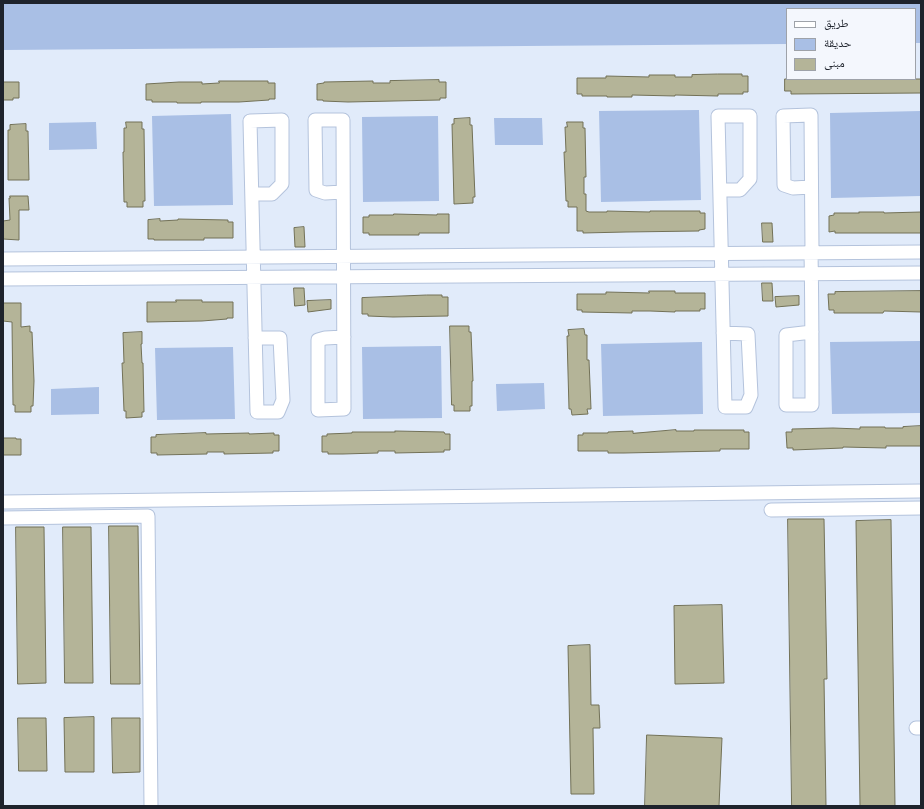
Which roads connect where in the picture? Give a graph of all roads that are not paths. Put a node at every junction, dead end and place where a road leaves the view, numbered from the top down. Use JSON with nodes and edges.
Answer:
{"nodes":[{"id":1,"x":811,"y":187,"type":"junction"},
{"id":2,"x":720,"y":190,"type":"junction"},
{"id":3,"x":343,"y":192,"type":"junction"},
{"id":4,"x":252,"y":194,"type":"junction"},
{"id":5,"x":921,"y":252,"type":"edge"},
{"id":6,"x":722,"y":253,"type":"junction"},
{"id":7,"x":812,"y":253,"type":"junction"},
{"id":8,"x":519,"y":255,"type":"junction"},
{"id":9,"x":344,"y":256,"type":"junction"},
{"id":10,"x":254,"y":257,"type":"junction"},
{"id":11,"x":3,"y":259,"type":"edge"},
{"id":12,"x":812,"y":273,"type":"junction"},
{"id":13,"x":921,"y":273,"type":"edge"},
{"id":14,"x":722,"y":274,"type":"junction"},
{"id":15,"x":520,"y":275,"type":"junction"},
{"id":16,"x":254,"y":277,"type":"junction"},
{"id":17,"x":344,"y":277,"type":"junction"},
{"id":18,"x":3,"y":279,"type":"edge"},
{"id":19,"x":812,"y":332,"type":"junction"},
{"id":20,"x":723,"y":333,"type":"junction"},
{"id":21,"x":344,"y":337,"type":"junction"},
{"id":22,"x":255,"y":338,"type":"junction"},
{"id":23,"x":921,"y":491,"type":"edge"},
{"id":24,"x":3,"y":502,"type":"edge"},
{"id":25,"x":921,"y":508,"type":"edge"},
{"id":26,"x":771,"y":510,"type":"dead end"},
{"id":27,"x":3,"y":518,"type":"edge"},
{"id":28,"x":151,"y":806,"type":"edge"}],
"edges":[{"from":1,"to":1,"type":"lane"},
{"from":1,"to":7,"type":"lane"},
{"from":2,"to":2,"type":"lane"},
{"from":2,"to":6,"type":"lane"},
{"from":3,"to":3,"type":"lane"},
{"from":3,"to":9,"type":"lane"},
{"from":4,"to":4,"type":"lane"},
{"from":4,"to":10,"type":"lane"},
{"from":5,"to":7,"type":"lane"},
{"from":6,"to":7,"type":"lane"},
{"from":6,"to":8,"type":"lane"},
{"from":6,"to":14,"type":"lane"},
{"from":7,"to":12,"type":"lane"},
{"from":8,"to":9,"type":"lane"},
{"from":8,"to":15,"type":"lane"},
{"from":9,"to":10,"type":"lane"},
{"from":9,"to":17,"type":"lane"},
{"from":10,"to":11,"type":"lane"},
{"from":10,"to":16,"type":"lane"},
{"from":12,"to":13,"type":"lane"},
{"from":12,"to":14,"type":"lane"},
{"from":12,"to":19,"type":"lane"},
{"from":14,"to":15,"type":"lane"},
{"from":14,"to":20,"type":"lane"},
{"from":15,"to":17,"type":"lane"},
{"from":16,"to":17,"type":"lane"},
{"from":16,"to":18,"type":"lane"},
{"from":16,"to":22,"type":"lane"},
{"from":17,"to":21,"type":"lane"},
{"from":19,"to":19,"type":"lane"},
{"from":20,"to":20,"type":"lane"},
{"from":21,"to":21,"type":"lane"},
{"from":22,"to":22,"type":"lane"},
{"from":23,"to":24,"type":"lane"},
{"from":25,"to":26,"type":"lane"},
{"from":27,"to":28,"type":"lane"}]}
